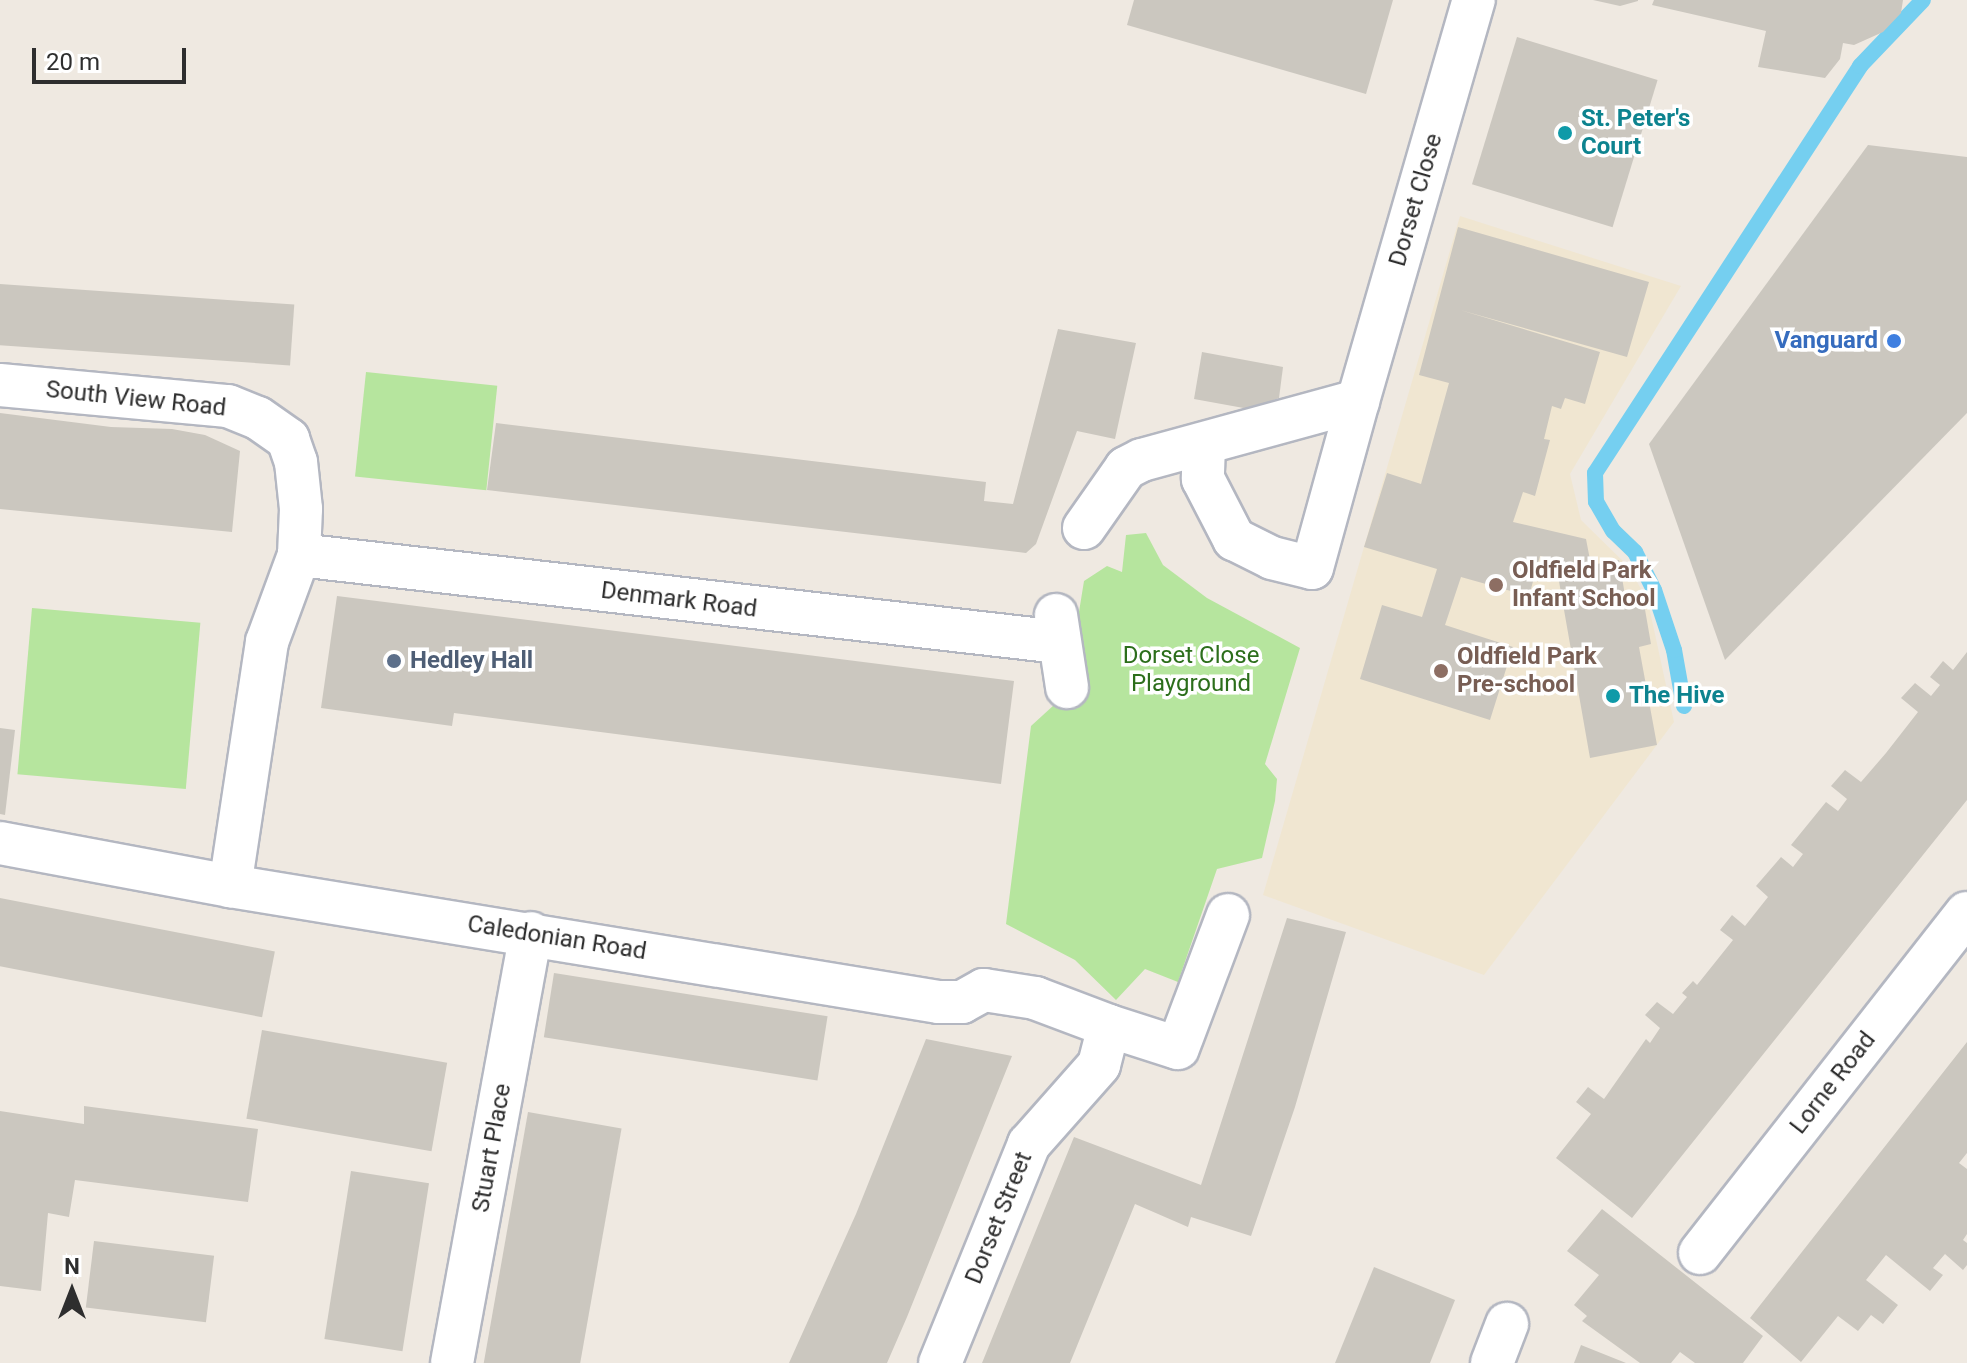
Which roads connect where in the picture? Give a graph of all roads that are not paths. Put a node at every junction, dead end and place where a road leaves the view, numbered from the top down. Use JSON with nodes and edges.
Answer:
{"nodes":[{"id":1,"x":1474,"y":0,"type":"edge"},
{"id":2,"x":0,"y":385,"type":"edge"},
{"id":3,"x":1358,"y":401,"type":"junction"},
{"id":4,"x":1204,"y":444,"type":"junction"},
{"id":5,"x":1084,"y":528,"type":"dead end"},
{"id":6,"x":299,"y":555,"type":"junction"},
{"id":7,"x":1067,"y":687,"type":"dead end"},
{"id":8,"x":0,"y":843,"type":"edge"},
{"id":9,"x":230,"y":886,"type":"junction"},
{"id":10,"x":1967,"y":913,"type":"edge"},
{"id":11,"x":1228,"y":915,"type":"dead end"},
{"id":12,"x":531,"y":933,"type":"junction"},
{"id":13,"x":1109,"y":1026,"type":"junction"},
{"id":14,"x":1700,"y":1253,"type":"dead end"},
{"id":15,"x":1507,"y":1324,"type":"dead end"},
{"id":16,"x":452,"y":1363,"type":"edge"},
{"id":17,"x":940,"y":1363,"type":"edge"},
{"id":18,"x":1492,"y":1363,"type":"edge"}],
"edges":[{"from":1,"to":3,"type":"street","name":"Dorset Close"},
{"from":2,"to":6,"type":"street","name":"South View Road"},
{"from":3,"to":4,"type":"street"},
{"from":3,"to":4,"type":"street","name":"Dorset Close"},
{"from":4,"to":5,"type":"street"},
{"from":6,"to":7,"type":"street","name":"Denmark Road"},
{"from":6,"to":9,"type":"street"},
{"from":8,"to":9,"type":"street","name":"Caledonian Road"},
{"from":9,"to":12,"type":"street","name":"Caledonian Road"},
{"from":10,"to":14,"type":"street","name":"Lorne Road"},
{"from":11,"to":13,"type":"street","name":"Caledonian Road"},
{"from":12,"to":13,"type":"street","name":"Caledonian Road"},
{"from":12,"to":16,"type":"street","name":"Stuart Place"},
{"from":13,"to":17,"type":"street","name":"Dorset Street"},
{"from":15,"to":18,"type":"street"}]}
